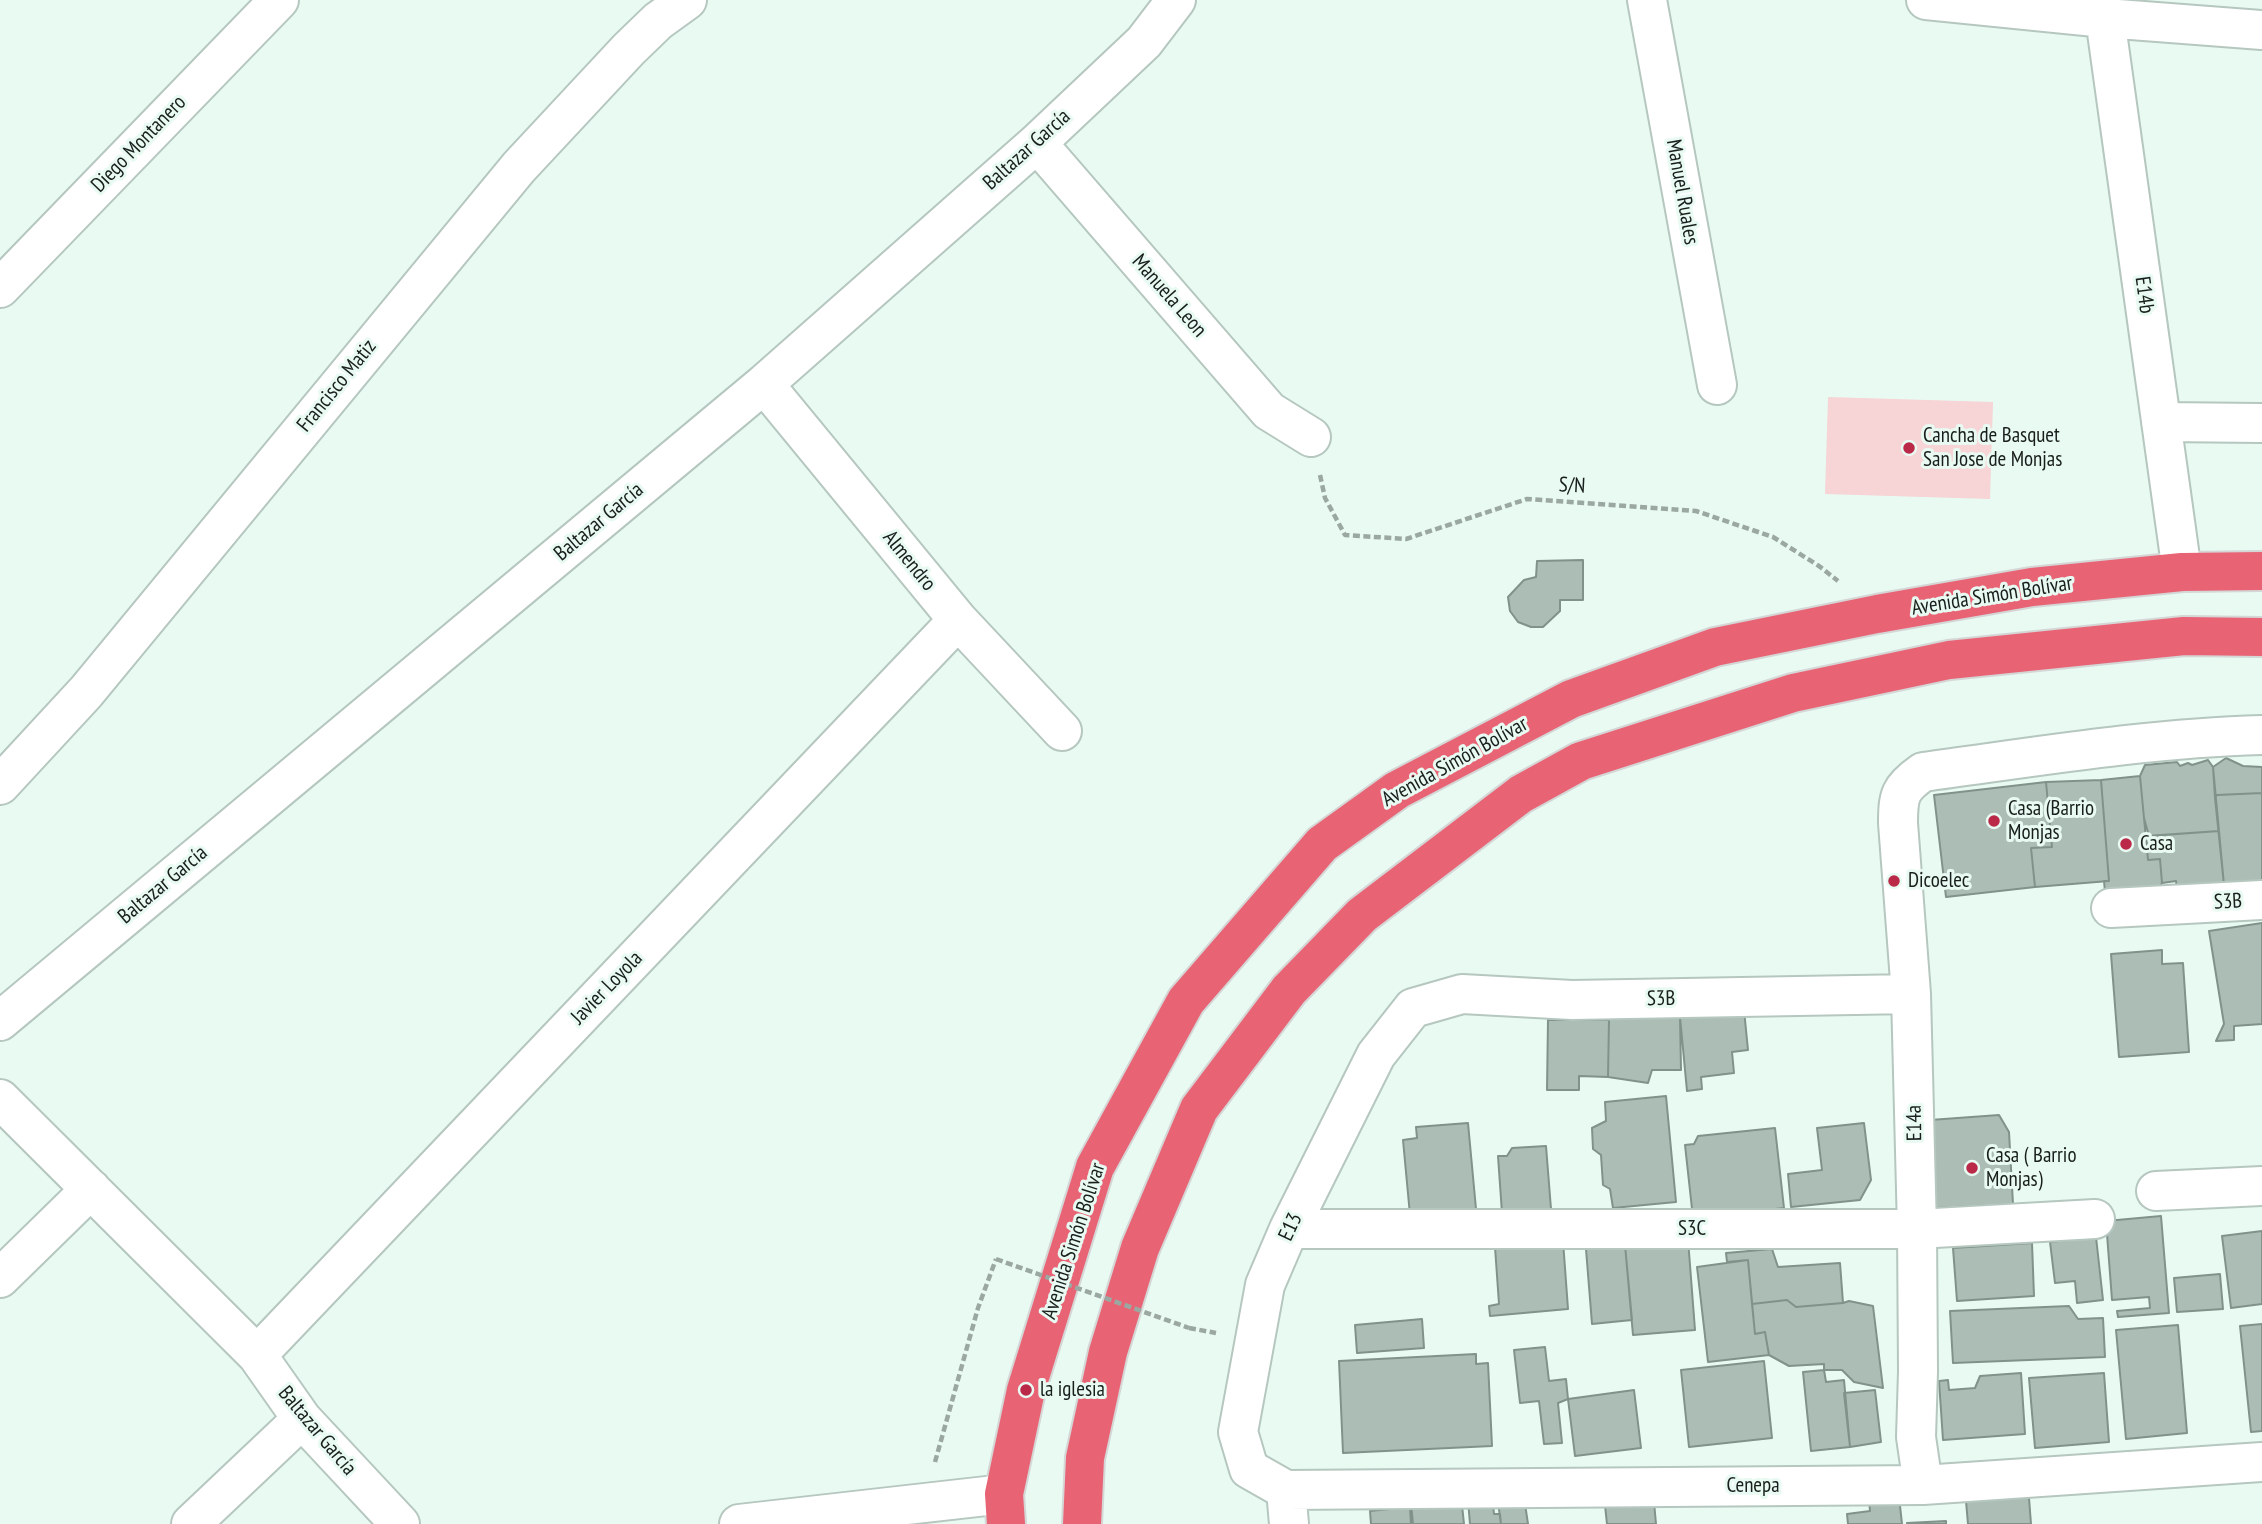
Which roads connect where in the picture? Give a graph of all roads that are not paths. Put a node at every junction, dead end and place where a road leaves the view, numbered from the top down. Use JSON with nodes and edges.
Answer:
{"nodes":[{"id":1,"x":279,"y":0,"type":"edge"},
{"id":2,"x":687,"y":0,"type":"edge"},
{"id":3,"x":1176,"y":0,"type":"edge"},
{"id":4,"x":1647,"y":0,"type":"edge"},
{"id":5,"x":1926,"y":0,"type":"edge"},
{"id":6,"x":2105,"y":18,"type":"junction"},
{"id":7,"x":2262,"y":30,"type":"edge"},
{"id":8,"x":1037,"y":143,"type":"junction"},
{"id":9,"x":0,"y":288,"type":"edge"},
{"id":10,"x":764,"y":384,"type":"junction"},
{"id":11,"x":1717,"y":384,"type":"dead end"},
{"id":12,"x":2161,"y":422,"type":"junction"},
{"id":13,"x":2262,"y":423,"type":"edge"},
{"id":14,"x":1311,"y":437,"type":"road end"},
{"id":15,"x":2262,"y":571,"type":"edge"},
{"id":16,"x":2182,"y":572,"type":"junction"},
{"id":17,"x":958,"y":620,"type":"junction"},
{"id":18,"x":2262,"y":637,"type":"edge"},
{"id":19,"x":1062,"y":731,"type":"dead end"},
{"id":20,"x":2262,"y":735,"type":"edge"},
{"id":21,"x":0,"y":785,"type":"edge"},
{"id":22,"x":2262,"y":900,"type":"edge"},
{"id":23,"x":2110,"y":908,"type":"dead end"},
{"id":24,"x":1911,"y":994,"type":"junction"},
{"id":25,"x":1413,"y":1008,"type":"joint"},
{"id":26,"x":0,"y":1021,"type":"edge"},
{"id":27,"x":0,"y":1099,"type":"edge"},
{"id":28,"x":2262,"y":1186,"type":"edge"},
{"id":29,"x":91,"y":1189,"type":"junction"},
{"id":30,"x":2157,"y":1191,"type":"dead end"},
{"id":31,"x":2095,"y":1219,"type":"dead end"},
{"id":32,"x":1289,"y":1229,"type":"junction"},
{"id":33,"x":1917,"y":1229,"type":"junction"},
{"id":34,"x":0,"y":1278,"type":"edge"},
{"id":35,"x":257,"y":1355,"type":"junction"},
{"id":36,"x":302,"y":1419,"type":"junction"},
{"id":37,"x":2262,"y":1462,"type":"edge"},
{"id":38,"x":1249,"y":1469,"type":"joint"},
{"id":39,"x":1923,"y":1485,"type":"junction"},
{"id":40,"x":1287,"y":1507,"type":"edge"},
{"id":41,"x":1005,"y":1509,"type":"edge"},
{"id":42,"x":191,"y":1524,"type":"edge"},
{"id":43,"x":400,"y":1524,"type":"edge"},
{"id":44,"x":739,"y":1524,"type":"edge"},
{"id":45,"x":1082,"y":1524,"type":"edge"}],
"edges":[{"from":1,"to":9,"type":"street","name":"Diego Montanero"},
{"from":2,"to":21,"type":"street","name":"Francisco Matiz"},
{"from":3,"to":8,"type":"street","name":"Baltazar García"},
{"from":4,"to":11,"type":"street","name":"Manuel Ruales"},
{"from":5,"to":6,"type":"street"},
{"from":6,"to":7,"type":"street"},
{"from":6,"to":12,"type":"street","name":"E14b"},
{"from":8,"to":10,"type":"street","name":"Baltazar García"},
{"from":8,"to":14,"type":"street","name":"Manuela Leon"},
{"from":10,"to":17,"type":"street","name":"Almendro"},
{"from":10,"to":26,"type":"street","name":"Baltazar García"},
{"from":12,"to":13,"type":"street"},
{"from":12,"to":16,"type":"street","name":"E14b"},
{"from":15,"to":16,"type":"highway","name":"Avenida Simón Bolívar"},
{"from":16,"to":41,"type":"highway","name":"Avenida Simón Bolívar"},
{"from":17,"to":19,"type":"street","name":"Almendro"},
{"from":17,"to":35,"type":"street","name":"Javier Loyola"},
{"from":18,"to":45,"type":"highway"},
{"from":20,"to":24,"type":"street","name":"E14a"},
{"from":22,"to":23,"type":"street","name":"S3B"},
{"from":24,"to":25,"type":"street","name":"S3B"},
{"from":24,"to":33,"type":"street","name":"E14a"},
{"from":25,"to":32,"type":"street","name":"E13"},
{"from":27,"to":29,"type":"street","name":"Baltazar García"},
{"from":28,"to":30,"type":"street"},
{"from":29,"to":34,"type":"street"},
{"from":29,"to":35,"type":"street","name":"Baltazar García"},
{"from":31,"to":33,"type":"street","name":"S3C"},
{"from":32,"to":33,"type":"street","name":"S3C"},
{"from":32,"to":38,"type":"street","name":"E13"},
{"from":33,"to":39,"type":"street","name":"E14a"},
{"from":35,"to":36,"type":"street","name":"Baltazar García"},
{"from":36,"to":42,"type":"street"},
{"from":36,"to":43,"type":"street","name":"Baltazar García"},
{"from":37,"to":39,"type":"street","name":"Cenepa"},
{"from":38,"to":40,"type":"street","name":"Cenepa"},
{"from":39,"to":40,"type":"street","name":"Cenepa"},
{"from":41,"to":44,"type":"street"}]}
